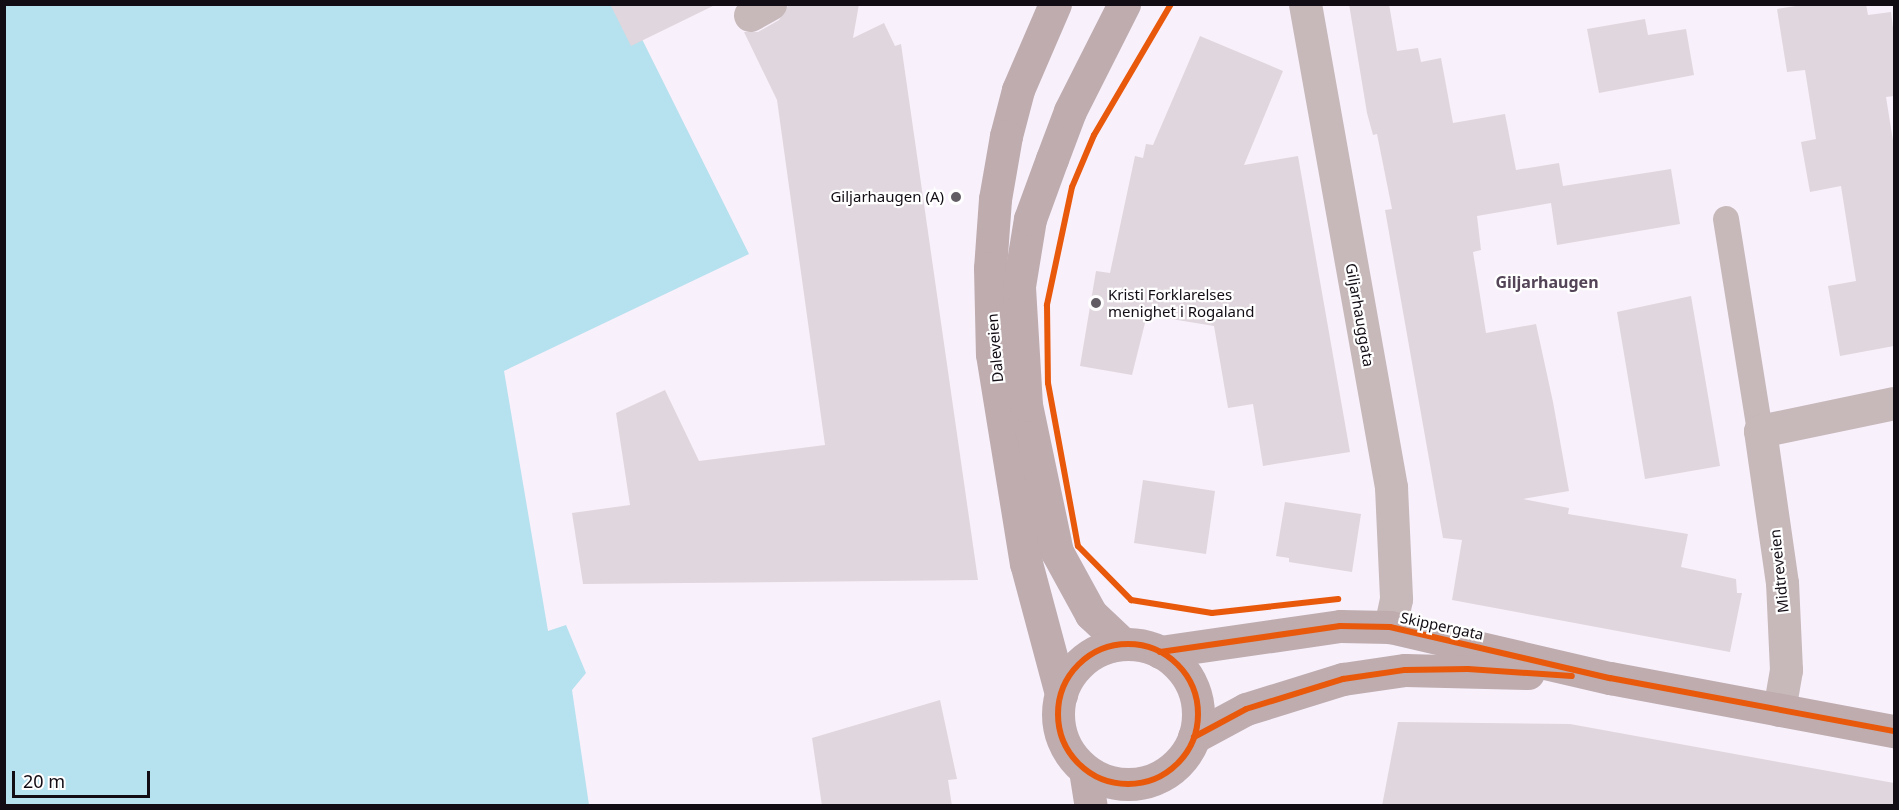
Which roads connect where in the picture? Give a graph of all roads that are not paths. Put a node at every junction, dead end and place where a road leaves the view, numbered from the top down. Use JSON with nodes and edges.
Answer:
{"nodes":[{"id":1,"x":1054,"y":4,"type":"edge"},
{"id":2,"x":1124,"y":4,"type":"edge"},
{"id":3,"x":1305,"y":4,"type":"edge"},
{"id":4,"x":1726,"y":219,"type":"dead end"},
{"id":5,"x":1894,"y":403,"type":"edge"},
{"id":6,"x":1760,"y":431,"type":"junction"},
{"id":7,"x":1390,"y":627,"type":"junction"},
{"id":8,"x":1123,"y":644,"type":"junction"},
{"id":9,"x":1160,"y":652,"type":"junction"},
{"id":10,"x":1610,"y":678,"type":"junction"},
{"id":11,"x":1061,"y":694,"type":"junction"},
{"id":12,"x":1779,"y":710,"type":"junction"},
{"id":13,"x":1894,"y":731,"type":"edge"},
{"id":14,"x":1194,"y":737,"type":"junction"},
{"id":15,"x":1175,"y":766,"type":"junction"},
{"id":16,"x":1085,"y":770,"type":"junction"},
{"id":17,"x":1091,"y":806,"type":"edge"},
{"id":18,"x":1162,"y":806,"type":"edge"}],
"edges":[{"from":1,"to":11,"type":"main road","name":"Daleveien"},
{"from":2,"to":8,"type":"main road","name":"Daleveien"},
{"from":3,"to":7,"type":"street","name":"Giljarhauggata"},
{"from":4,"to":6,"type":"lane","name":"Midtreveien"},
{"from":5,"to":6,"type":"street"},
{"from":6,"to":12,"type":"street","name":"Midtreveien"},
{"from":7,"to":9,"type":"main road","name":"Skippergata"},
{"from":7,"to":10,"type":"main road","name":"Skippergata"},
{"from":8,"to":9,"type":"main road"},
{"from":8,"to":11,"type":"main road"},
{"from":9,"to":14,"type":"main road"},
{"from":10,"to":12,"type":"main road","name":"Skippergata"},
{"from":10,"to":14,"type":"main road","name":"Skippergata"},
{"from":11,"to":16,"type":"main road"},
{"from":12,"to":13,"type":"main road","name":"Skippergata"},
{"from":14,"to":15,"type":"main road"},
{"from":15,"to":16,"type":"main road"},
{"from":15,"to":18,"type":"main road"},
{"from":16,"to":17,"type":"main road"}]}
